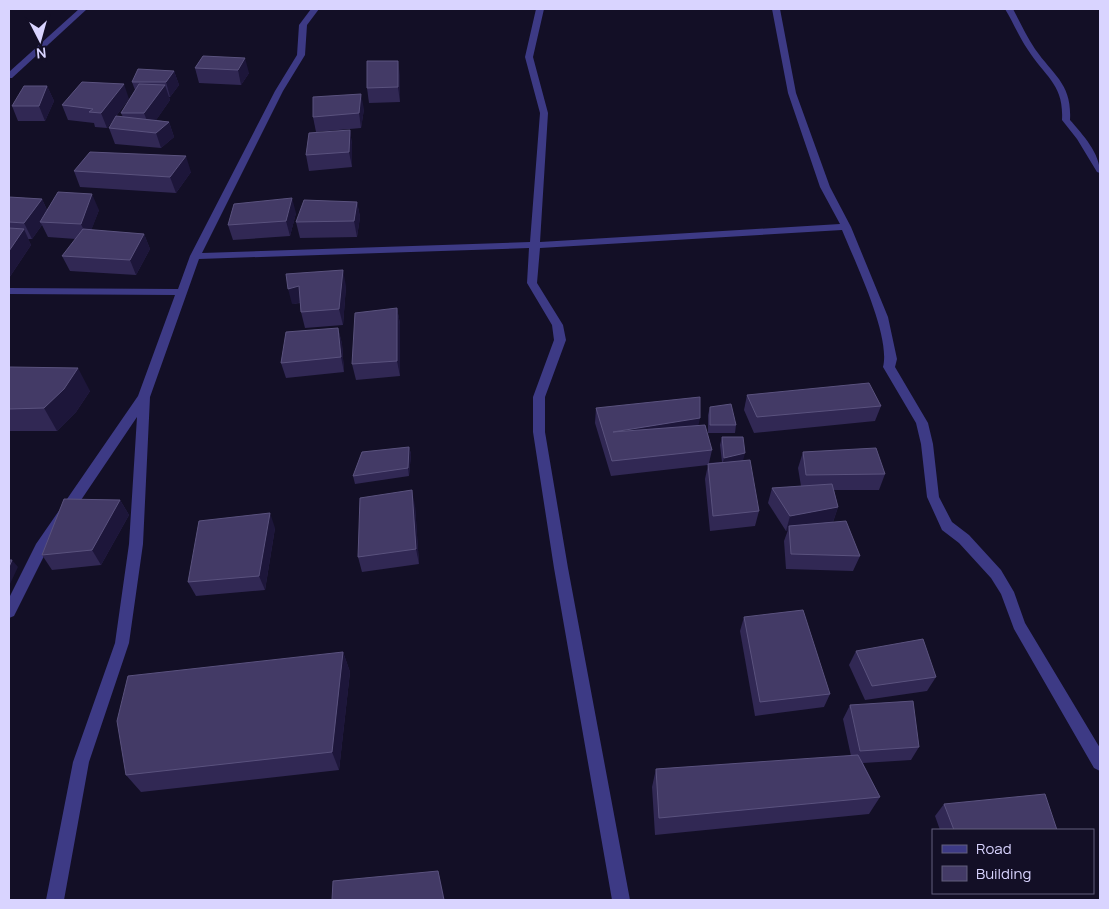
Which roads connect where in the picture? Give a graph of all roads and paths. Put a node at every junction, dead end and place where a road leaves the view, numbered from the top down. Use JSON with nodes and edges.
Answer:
{"nodes":[{"id":1,"x":83,"y":9,"type":"edge"},
{"id":2,"x":315,"y":9,"type":"edge"},
{"id":3,"x":540,"y":9,"type":"edge"},
{"id":4,"x":776,"y":9,"type":"edge"},
{"id":5,"x":1010,"y":9,"type":"edge"},
{"id":6,"x":9,"y":76,"type":"edge"},
{"id":7,"x":1100,"y":170,"type":"edge"},
{"id":8,"x":846,"y":227,"type":"junction"},
{"id":9,"x":534,"y":245,"type":"junction"},
{"id":10,"x":195,"y":256,"type":"junction"},
{"id":11,"x":9,"y":291,"type":"edge"},
{"id":12,"x":181,"y":292,"type":"junction"},
{"id":13,"x":144,"y":397,"type":"junction"},
{"id":14,"x":9,"y":612,"type":"edge"},
{"id":15,"x":1100,"y":763,"type":"edge"},
{"id":16,"x":56,"y":900,"type":"edge"},
{"id":17,"x":620,"y":900,"type":"edge"}],
"edges":[{"from":1,"to":6,"type":"street"},
{"from":2,"to":10,"type":"street"},
{"from":3,"to":9,"type":"street"},
{"from":4,"to":8,"type":"street"},
{"from":5,"to":7,"type":"street"},
{"from":8,"to":9,"type":"street"},
{"from":8,"to":15,"type":"street"},
{"from":9,"to":10,"type":"street"},
{"from":9,"to":17,"type":"street"},
{"from":10,"to":12,"type":"street"},
{"from":11,"to":12,"type":"street"},
{"from":12,"to":13,"type":"street"},
{"from":13,"to":14,"type":"street"},
{"from":13,"to":16,"type":"street"}]}
